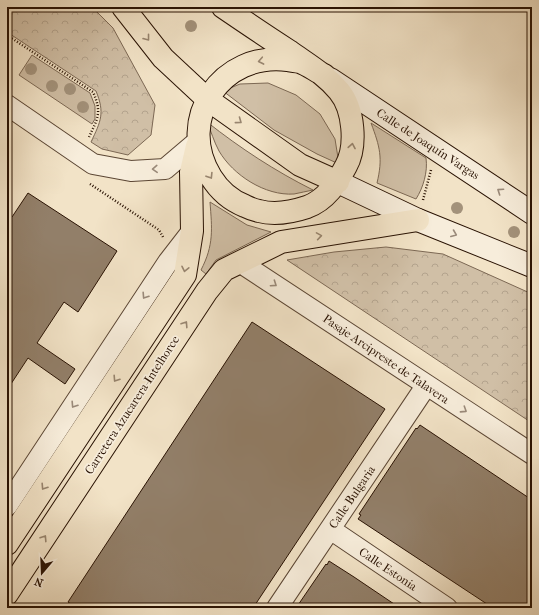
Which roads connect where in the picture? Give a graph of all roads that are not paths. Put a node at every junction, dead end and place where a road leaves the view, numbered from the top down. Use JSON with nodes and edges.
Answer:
{"nodes":[{"id":1,"x":123,"y":7,"type":"edge"},
{"id":2,"x":223,"y":7,"type":"edge"},
{"id":3,"x":324,"y":75,"type":"junction"},
{"id":4,"x":207,"y":99,"type":"junction"},
{"id":5,"x":7,"y":106,"type":"edge"},
{"id":6,"x":198,"y":141,"type":"junction"},
{"id":7,"x":338,"y":182,"type":"junction"},
{"id":8,"x":307,"y":207,"type":"junction"},
{"id":9,"x":532,"y":213,"type":"edge"},
{"id":10,"x":418,"y":220,"type":"junction"},
{"id":11,"x":192,"y":231,"type":"junction"},
{"id":12,"x":281,"y":242,"type":"junction"},
{"id":13,"x":242,"y":263,"type":"junction"},
{"id":14,"x":532,"y":266,"type":"edge"},
{"id":15,"x":426,"y":386,"type":"junction"},
{"id":16,"x":532,"y":454,"type":"edge"},
{"id":17,"x":7,"y":506,"type":"edge"},
{"id":18,"x":330,"y":529,"type":"junction"},
{"id":19,"x":7,"y":544,"type":"edge"},
{"id":20,"x":7,"y":594,"type":"edge"},
{"id":21,"x":277,"y":608,"type":"edge"},
{"id":22,"x":447,"y":608,"type":"edge"}],
"edges":[{"from":1,"to":4,"type":"main road","one_way":true},
{"from":2,"to":3,"type":"main road","name":"Carretera Azucarera-Intelhorce"},
{"from":3,"to":4,"type":"main road","name":"Carretera Azucarera-Intelhorce","one_way":true},
{"from":7,"to":3,"type":"main road","name":"Carretera Azucarera-Intelhorce","one_way":true},
{"from":9,"to":3,"type":"street","name":"Calle de Joaquín Vargas","one_way":true},
{"from":4,"to":6,"type":"main road","name":"Carretera Azucarera-Intelhorce"},
{"from":4,"to":7,"type":"main road","one_way":true},
{"from":6,"to":5,"type":"street","one_way":true},
{"from":6,"to":8,"type":"main road","name":"Carretera Azucarera-Intelhorce","one_way":true},
{"from":6,"to":11,"type":"main road","name":"Carretera Azucarera-Intelhorce"},
{"from":7,"to":8,"type":"main road","name":"Carretera Azucarera-Intelhorce"},
{"from":7,"to":10,"type":"street"},
{"from":8,"to":12,"type":"main road","name":"Carretera Azucarera-Intelhorce"},
{"from":12,"to":10,"type":"main road","name":"Carretera Azucarera-Intelhorce","one_way":true},
{"from":10,"to":14,"type":"street","one_way":true},
{"from":11,"to":17,"type":"street","one_way":true},
{"from":11,"to":19,"type":"main road","name":"Carretera Azucarera-Intelhorce","one_way":true},
{"from":12,"to":13,"type":"main road","name":"Carretera Azucarera-Intelhorce"},
{"from":13,"to":15,"type":"street","name":"Pasaje Arcipreste de Talavera","one_way":true},
{"from":20,"to":13,"type":"main road","name":"Carretera Azucarera-Intelhorce","one_way":true},
{"from":15,"to":16,"type":"street","name":"Pasaje Arcipreste de Talavera","one_way":true},
{"from":15,"to":18,"type":"street","name":"Calle Bulgaria"},
{"from":18,"to":21,"type":"street","name":"Calle Bulgaria"},
{"from":18,"to":22,"type":"street","name":"Calle Estonia"}]}
